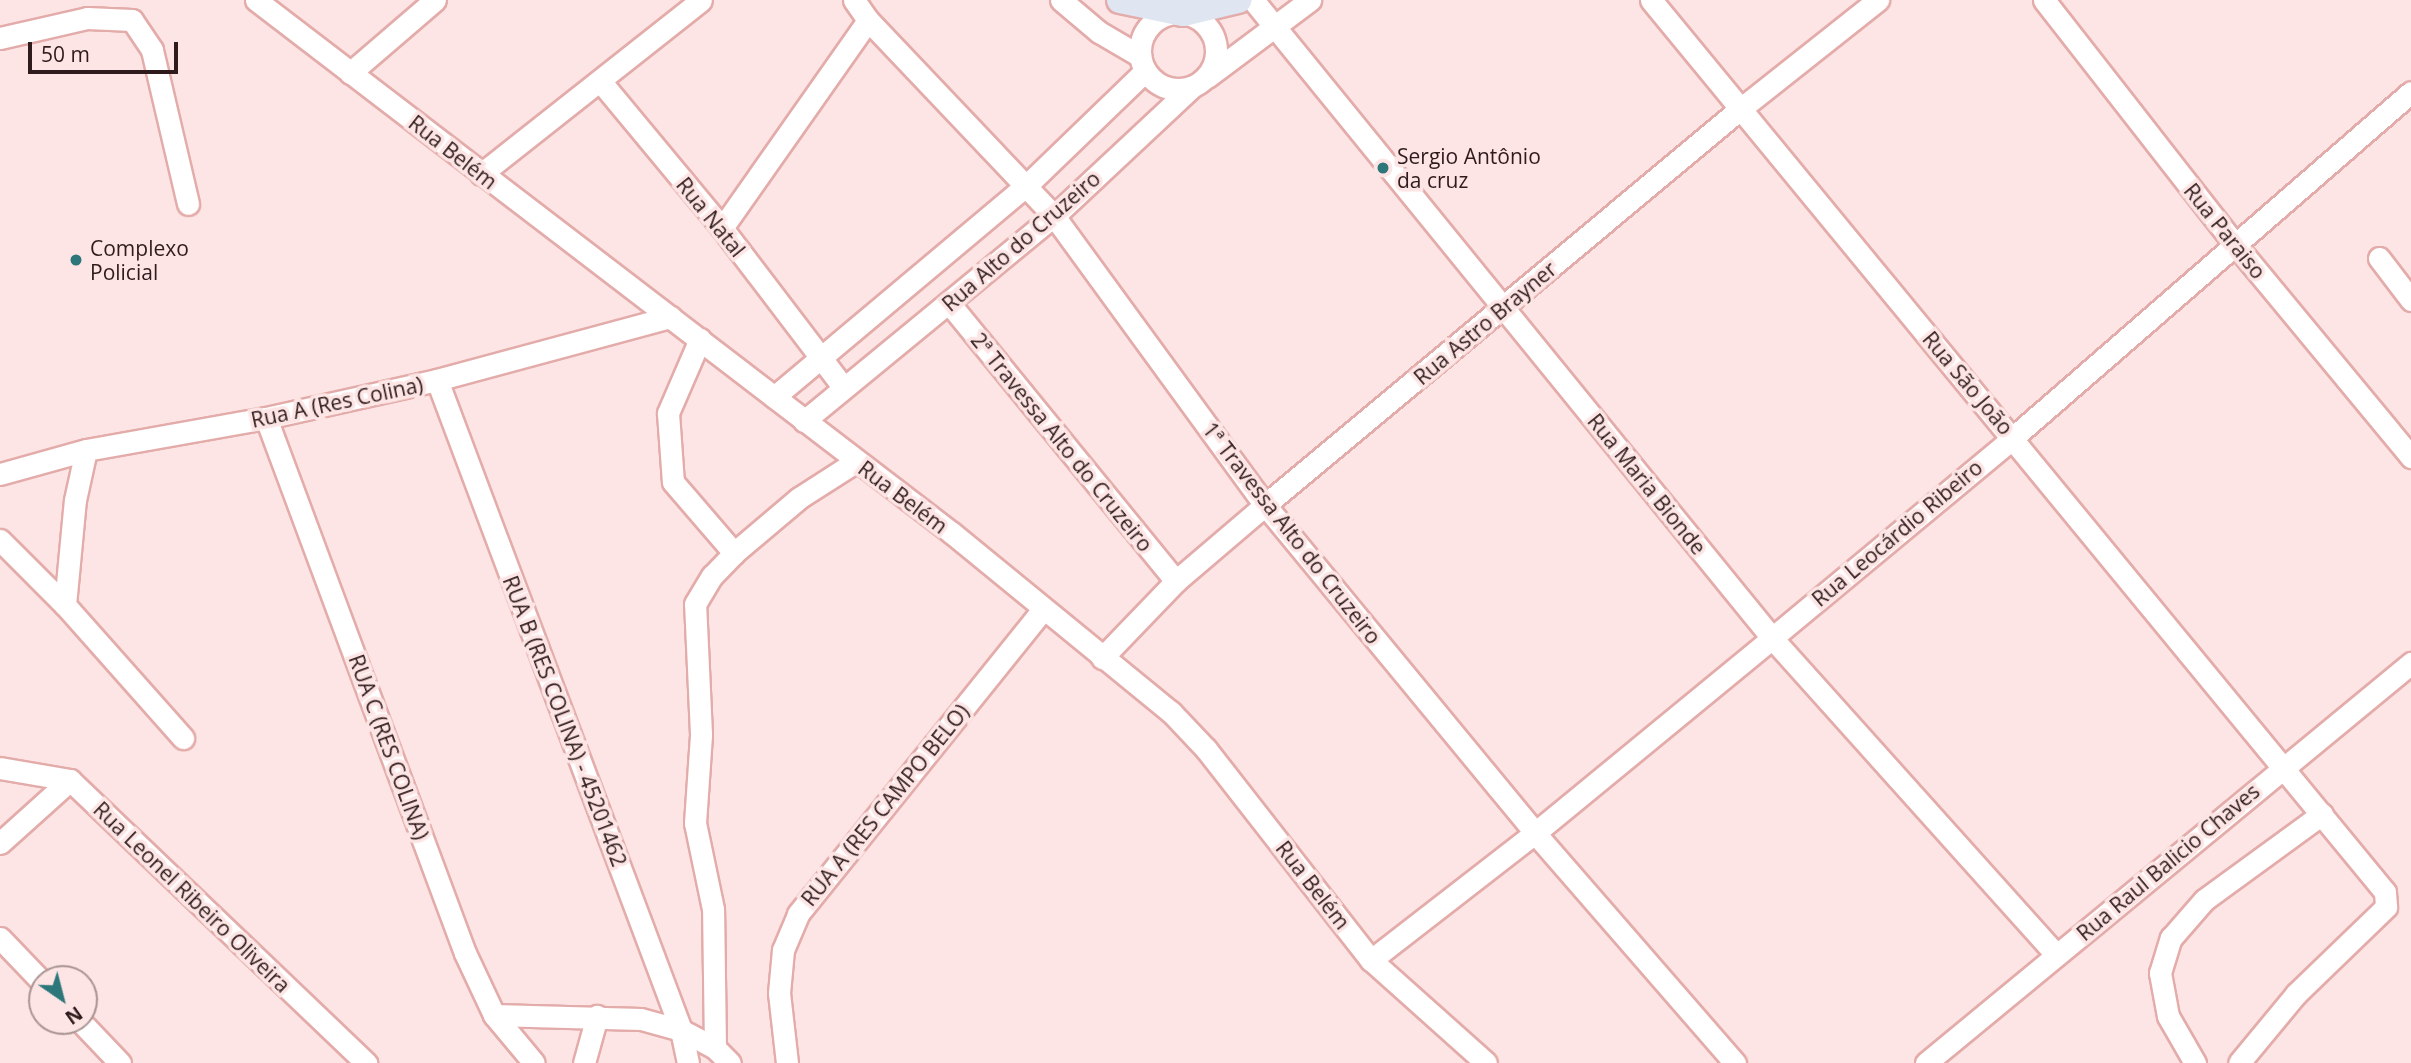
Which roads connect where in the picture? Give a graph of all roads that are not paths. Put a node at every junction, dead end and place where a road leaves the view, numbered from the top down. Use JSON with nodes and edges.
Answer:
{"nodes":[{"id":1,"x":256,"y":0,"type":"edge"},
{"id":2,"x":435,"y":0,"type":"edge"},
{"id":3,"x":701,"y":0,"type":"edge"},
{"id":4,"x":854,"y":0,"type":"edge"},
{"id":5,"x":1061,"y":0,"type":"edge"},
{"id":6,"x":1120,"y":0,"type":"edge"},
{"id":7,"x":1238,"y":0,"type":"edge"},
{"id":8,"x":1253,"y":0,"type":"edge"},
{"id":9,"x":1310,"y":0,"type":"edge"},
{"id":10,"x":1651,"y":0,"type":"edge"},
{"id":11,"x":1878,"y":0,"type":"edge"},
{"id":12,"x":2044,"y":0,"type":"edge"},
{"id":13,"x":1183,"y":13,"type":"junction"},
{"id":14,"x":867,"y":20,"type":"junction"},
{"id":15,"x":1275,"y":27,"type":"junction"},
{"id":16,"x":0,"y":38,"type":"edge"},
{"id":17,"x":1143,"y":64,"type":"junction"},
{"id":18,"x":350,"y":73,"type":"junction"},
{"id":19,"x":601,"y":82,"type":"junction"},
{"id":20,"x":1199,"y":83,"type":"junction"},
{"id":21,"x":2411,"y":92,"type":"edge"},
{"id":22,"x":1741,"y":108,"type":"junction"},
{"id":23,"x":481,"y":174,"type":"junction"},
{"id":24,"x":1027,"y":185,"type":"junction"},
{"id":25,"x":188,"y":204,"type":"dead end"},
{"id":26,"x":1054,"y":216,"type":"junction"},
{"id":27,"x":722,"y":228,"type":"junction"},
{"id":28,"x":2234,"y":243,"type":"junction"},
{"id":29,"x":2379,"y":258,"type":"dead end"},
{"id":30,"x":2411,"y":300,"type":"edge"},
{"id":31,"x":949,"y":303,"type":"junction"},
{"id":32,"x":1504,"y":307,"type":"junction"},
{"id":33,"x":671,"y":317,"type":"junction"},
{"id":34,"x":700,"y":339,"type":"junction"},
{"id":35,"x":818,"y":355,"type":"junction"},
{"id":36,"x":437,"y":380,"type":"junction"},
{"id":37,"x":843,"y":387,"type":"junction"},
{"id":38,"x":774,"y":397,"type":"junction"},
{"id":39,"x":266,"y":418,"type":"junction"},
{"id":40,"x":804,"y":421,"type":"junction"},
{"id":41,"x":2013,"y":437,"type":"junction"},
{"id":42,"x":86,"y":450,"type":"junction"},
{"id":43,"x":2411,"y":457,"type":"edge"},
{"id":44,"x":855,"y":462,"type":"junction"},
{"id":45,"x":0,"y":474,"type":"edge"},
{"id":46,"x":1265,"y":505,"type":"junction"},
{"id":47,"x":0,"y":540,"type":"edge"},
{"id":48,"x":734,"y":553,"type":"junction"},
{"id":49,"x":1175,"y":581,"type":"junction"},
{"id":50,"x":65,"y":604,"type":"junction"},
{"id":51,"x":1042,"y":610,"type":"junction"},
{"id":52,"x":1772,"y":638,"type":"junction"},
{"id":53,"x":1102,"y":658,"type":"junction"},
{"id":54,"x":2411,"y":663,"type":"edge"},
{"id":55,"x":183,"y":738,"type":"dead end"},
{"id":56,"x":2285,"y":766,"type":"junction"},
{"id":57,"x":0,"y":768,"type":"edge"},
{"id":58,"x":70,"y":780,"type":"junction"},
{"id":59,"x":2322,"y":814,"type":"junction"},
{"id":60,"x":1535,"y":833,"type":"junction"},
{"id":61,"x":0,"y":842,"type":"edge"},
{"id":62,"x":0,"y":938,"type":"edge"},
{"id":63,"x":2056,"y":955,"type":"junction"},
{"id":64,"x":1371,"y":960,"type":"junction"},
{"id":65,"x":28,"y":967,"type":"edge"},
{"id":66,"x":494,"y":1015,"type":"junction"},
{"id":67,"x":597,"y":1016,"type":"junction"},
{"id":68,"x":681,"y":1030,"type":"junction"},
{"id":69,"x":93,"y":1035,"type":"edge"},
{"id":70,"x":715,"y":1048,"type":"junction"},
{"id":71,"x":365,"y":1062,"type":"edge"},
{"id":72,"x":120,"y":1063,"type":"edge"},
{"id":73,"x":534,"y":1063,"type":"edge"},
{"id":74,"x":584,"y":1063,"type":"edge"},
{"id":75,"x":688,"y":1063,"type":"edge"},
{"id":76,"x":730,"y":1063,"type":"edge"},
{"id":77,"x":787,"y":1063,"type":"edge"},
{"id":78,"x":1486,"y":1063,"type":"edge"},
{"id":79,"x":1735,"y":1063,"type":"edge"},
{"id":80,"x":1926,"y":1063,"type":"edge"},
{"id":81,"x":2195,"y":1063,"type":"edge"},
{"id":82,"x":2239,"y":1063,"type":"edge"}],
"edges":[{"from":1,"to":18,"type":"street","name":"Rua Belém"},
{"from":2,"to":18,"type":"street"},
{"from":3,"to":19,"type":"street"},
{"from":4,"to":14,"type":"street","name":"1ª Travessa Alto do Cruzeiro"},
{"from":5,"to":17,"type":"street"},
{"from":6,"to":13,"type":"main road"},
{"from":7,"to":13,"type":"main road"},
{"from":8,"to":15,"type":"street","name":"Rua Maria Bionde"},
{"from":9,"to":15,"type":"street","name":"Rua Alto do Cruzeiro"},
{"from":10,"to":22,"type":"street","name":"Rua São João"},
{"from":11,"to":22,"type":"street","name":"Rua Astro Brayner"},
{"from":12,"to":28,"type":"street","name":"Rua Paraiso"},
{"from":13,"to":17,"type":"street"},
{"from":13,"to":20,"type":"street"},
{"from":14,"to":24,"type":"street","name":"1ª Travessa Alto do Cruzeiro"},
{"from":14,"to":27,"type":"street"},
{"from":15,"to":20,"type":"street","name":"Rua Alto do Cruzeiro"},
{"from":15,"to":32,"type":"street","name":"Rua Maria Bionde"},
{"from":16,"to":25,"type":"street"},
{"from":17,"to":20,"type":"street"},
{"from":17,"to":24,"type":"street","name":"Rua Alto do Cruzeiro"},
{"from":18,"to":23,"type":"street","name":"Rua Belém"},
{"from":19,"to":23,"type":"street"},
{"from":19,"to":27,"type":"street","name":"Rua Natal"},
{"from":20,"to":26,"type":"street","name":"Rua Alto do Cruzeiro"},
{"from":21,"to":28,"type":"street","name":"Rua Leocárdio Ribeiro"},
{"from":22,"to":32,"type":"street","name":"Rua Astro Brayner"},
{"from":22,"to":41,"type":"street","name":"Rua São João"},
{"from":23,"to":33,"type":"street","name":"Rua Belém"},
{"from":24,"to":26,"type":"street","name":"1ª Travessa Alto do Cruzeiro"},
{"from":24,"to":35,"type":"street","name":"Rua Alto do Cruzeiro"},
{"from":26,"to":31,"type":"street","name":"Rua Alto do Cruzeiro"},
{"from":26,"to":46,"type":"street","name":"1ª Travessa Alto do Cruzeiro"},
{"from":27,"to":35,"type":"street","name":"Rua Natal"},
{"from":28,"to":41,"type":"street","name":"Rua Leocárdio Ribeiro"},
{"from":28,"to":43,"type":"street","name":"Rua Paraiso"},
{"from":29,"to":30,"type":"street"},
{"from":31,"to":37,"type":"street","name":"Rua Alto do Cruzeiro"},
{"from":31,"to":49,"type":"street","name":"2ª Travessa Alto do Cruzeiro"},
{"from":32,"to":46,"type":"street","name":"Rua Astro Brayner"},
{"from":32,"to":52,"type":"street","name":"Rua Maria Bionde"},
{"from":33,"to":34,"type":"street","name":"Rua Belém"},
{"from":33,"to":36,"type":"street","name":"Rua A (Res Colina)"},
{"from":34,"to":38,"type":"street","name":"Rua Belém"},
{"from":34,"to":48,"type":"street"},
{"from":35,"to":37,"type":"street"},
{"from":35,"to":38,"type":"street","name":"Rua Alto do Cruzeiro"},
{"from":36,"to":39,"type":"street","name":"Rua A (Res Colina)"},
{"from":36,"to":68,"type":"street","name":"RUA B (RES COLINA) - 45201462"},
{"from":37,"to":40,"type":"street","name":"Rua Alto do Cruzeiro"},
{"from":38,"to":40,"type":"street","name":"Rua Belém"},
{"from":39,"to":42,"type":"street","name":"Rua A (Res Colina)"},
{"from":39,"to":66,"type":"street","name":"RUA C (RES COLINA)"},
{"from":40,"to":44,"type":"street","name":"Rua Belém"},
{"from":41,"to":52,"type":"street","name":"Rua Leocárdio Ribeiro"},
{"from":41,"to":56,"type":"street","name":"Rua São João"},
{"from":42,"to":45,"type":"street","name":"Rua A (Res Colina)"},
{"from":42,"to":50,"type":"street"},
{"from":44,"to":48,"type":"street"},
{"from":44,"to":51,"type":"street","name":"Rua Belém"},
{"from":46,"to":49,"type":"street","name":"Rua Astro Brayner"},
{"from":46,"to":60,"type":"street","name":"1ª Travessa Alto do Cruzeiro"},
{"from":47,"to":50,"type":"street"},
{"from":48,"to":70,"type":"street"},
{"from":49,"to":53,"type":"street","name":"Rua Astro Brayner"},
{"from":50,"to":55,"type":"street"},
{"from":51,"to":53,"type":"street","name":"Rua Belém"},
{"from":51,"to":77,"type":"street","name":"RUA A (RES CAMPO BELO)"},
{"from":52,"to":60,"type":"street","name":"Rua Leocárdio Ribeiro"},
{"from":52,"to":63,"type":"street","name":"Rua Maria Bionde"},
{"from":53,"to":64,"type":"street","name":"Rua Belém"},
{"from":54,"to":56,"type":"street","name":"Rua Raul Balicio Chaves"},
{"from":56,"to":59,"type":"street","name":"Rua São João"},
{"from":56,"to":63,"type":"street","name":"Rua Raul Balicio Chaves"},
{"from":57,"to":58,"type":"street"},
{"from":58,"to":61,"type":"street"},
{"from":58,"to":71,"type":"street","name":"Rua Leonel Ribeiro Oliveira"},
{"from":59,"to":81,"type":"street"},
{"from":59,"to":82,"type":"street","name":"Rua São João"},
{"from":60,"to":64,"type":"street","name":"Rua Leocárdio Ribeiro"},
{"from":60,"to":79,"type":"street","name":"1ª Travessa Alto do Cruzeiro"},
{"from":62,"to":65,"type":"street"},
{"from":63,"to":80,"type":"street","name":"Rua Raul Balicio Chaves"},
{"from":64,"to":78,"type":"street","name":"Rua Belém"},
{"from":66,"to":67,"type":"street"},
{"from":66,"to":73,"type":"street","name":"RUA C (RES COLINA)"},
{"from":67,"to":68,"type":"street"},
{"from":67,"to":74,"type":"street"},
{"from":68,"to":70,"type":"street"},
{"from":68,"to":75,"type":"street","name":"RUA B (RES COLINA) - 45201462"},
{"from":69,"to":72,"type":"street"},
{"from":70,"to":76,"type":"street"}]}
